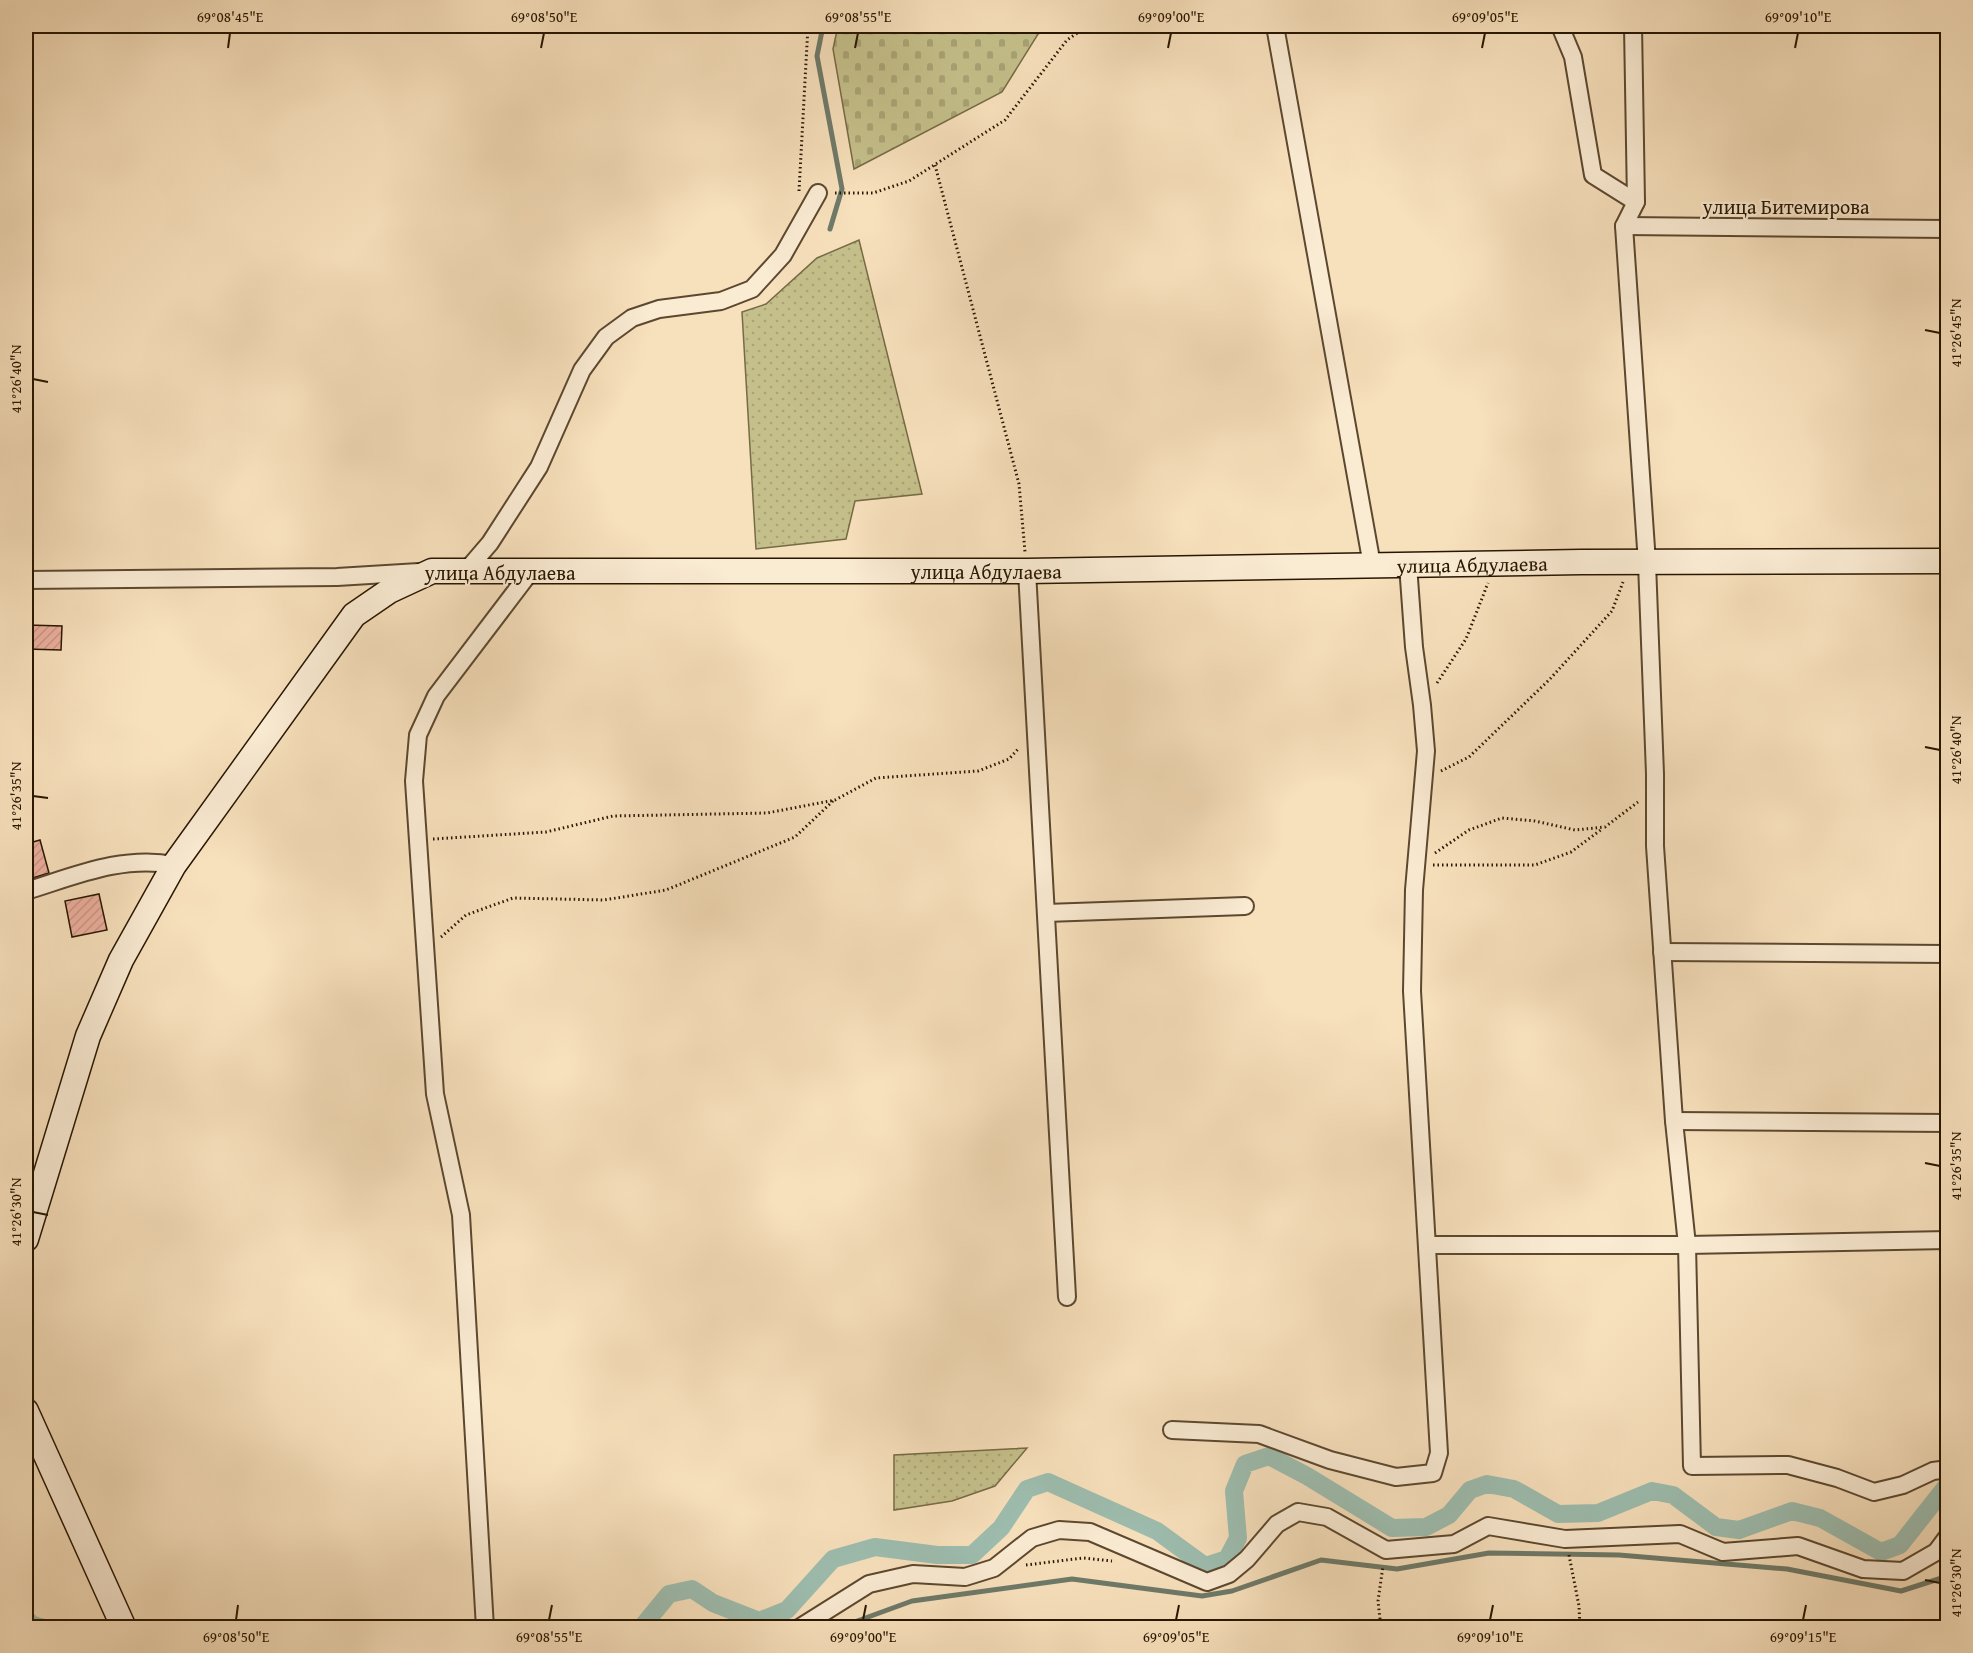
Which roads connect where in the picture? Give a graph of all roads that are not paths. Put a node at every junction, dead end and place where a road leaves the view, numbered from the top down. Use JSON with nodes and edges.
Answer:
{"nodes":[{"id":1,"x":1275,"y":26,"type":"edge"},
{"id":2,"x":1560,"y":26,"type":"edge"},
{"id":3,"x":1633,"y":26,"type":"edge"},
{"id":4,"x":818,"y":193,"type":"road end"},
{"id":5,"x":1636,"y":202,"type":"junction"},
{"id":6,"x":1623,"y":226,"type":"junction"},
{"id":7,"x":1947,"y":229,"type":"edge"},
{"id":8,"x":1947,"y":561,"type":"edge"},
{"id":9,"x":1639,"y":562,"type":"junction"},
{"id":10,"x":1408,"y":565,"type":"junction"},
{"id":11,"x":1372,"y":566,"type":"junction"},
{"id":12,"x":466,"y":571,"type":"junction"},
{"id":13,"x":531,"y":571,"type":"junction"},
{"id":14,"x":1027,"y":571,"type":"junction"},
{"id":15,"x":432,"y":572,"type":"junction"},
{"id":16,"x":26,"y":580,"type":"edge"},
{"id":17,"x":174,"y":865,"type":"junction"},
{"id":18,"x":26,"y":891,"type":"edge"},
{"id":19,"x":1245,"y":906,"type":"dead end"},
{"id":20,"x":1046,"y":913,"type":"junction"},
{"id":21,"x":1662,"y":952,"type":"junction"},
{"id":22,"x":1947,"y":954,"type":"edge"},
{"id":23,"x":1674,"y":1121,"type":"junction"},
{"id":24,"x":1947,"y":1123,"type":"edge"},
{"id":25,"x":26,"y":1239,"type":"edge"},
{"id":26,"x":1947,"y":1240,"type":"edge"},
{"id":27,"x":1426,"y":1245,"type":"junction"},
{"id":28,"x":1687,"y":1245,"type":"junction"},
{"id":29,"x":1067,"y":1297,"type":"dead end"},
{"id":30,"x":26,"y":1411,"type":"edge"},
{"id":31,"x":1172,"y":1430,"type":"dead end"},
{"id":32,"x":1947,"y":1469,"type":"edge"},
{"id":33,"x":1947,"y":1536,"type":"edge"},
{"id":34,"x":124,"y":1626,"type":"edge"},
{"id":35,"x":485,"y":1628,"type":"edge"},
{"id":36,"x":799,"y":1628,"type":"edge"}],
"edges":[{"from":1,"to":11,"type":"street"},
{"from":2,"to":5,"type":"street"},
{"from":3,"to":5,"type":"street"},
{"from":4,"to":12,"type":"street"},
{"from":5,"to":6,"type":"street"},
{"from":6,"to":7,"type":"street","name":"улица Битемирова"},
{"from":6,"to":9,"type":"street"},
{"from":8,"to":9,"type":"main road","name":"улица Абдулаева"},
{"from":9,"to":10,"type":"main road","name":"улица Абдулаева"},
{"from":9,"to":21,"type":"street"},
{"from":10,"to":11,"type":"main road","name":"улица Абдулаева"},
{"from":10,"to":27,"type":"street"},
{"from":11,"to":14,"type":"main road","name":"улица Абдулаева"},
{"from":12,"to":13,"type":"main road","name":"улица Абдулаева"},
{"from":12,"to":15,"type":"main road","name":"улица Абдулаева"},
{"from":13,"to":14,"type":"main road","name":"улица Абдулаева"},
{"from":13,"to":35,"type":"street"},
{"from":14,"to":20,"type":"street"},
{"from":15,"to":16,"type":"street","name":"улица Абдулаева"},
{"from":15,"to":17,"type":"main road"},
{"from":17,"to":18,"type":"street"},
{"from":17,"to":25,"type":"main road"},
{"from":19,"to":20,"type":"street"},
{"from":20,"to":29,"type":"street"},
{"from":21,"to":22,"type":"street"},
{"from":21,"to":23,"type":"street"},
{"from":23,"to":24,"type":"street"},
{"from":23,"to":28,"type":"street"},
{"from":26,"to":28,"type":"street"},
{"from":27,"to":28,"type":"street"},
{"from":27,"to":31,"type":"street"},
{"from":28,"to":32,"type":"street"},
{"from":30,"to":34,"type":"main road"},
{"from":33,"to":36,"type":"street"}]}
